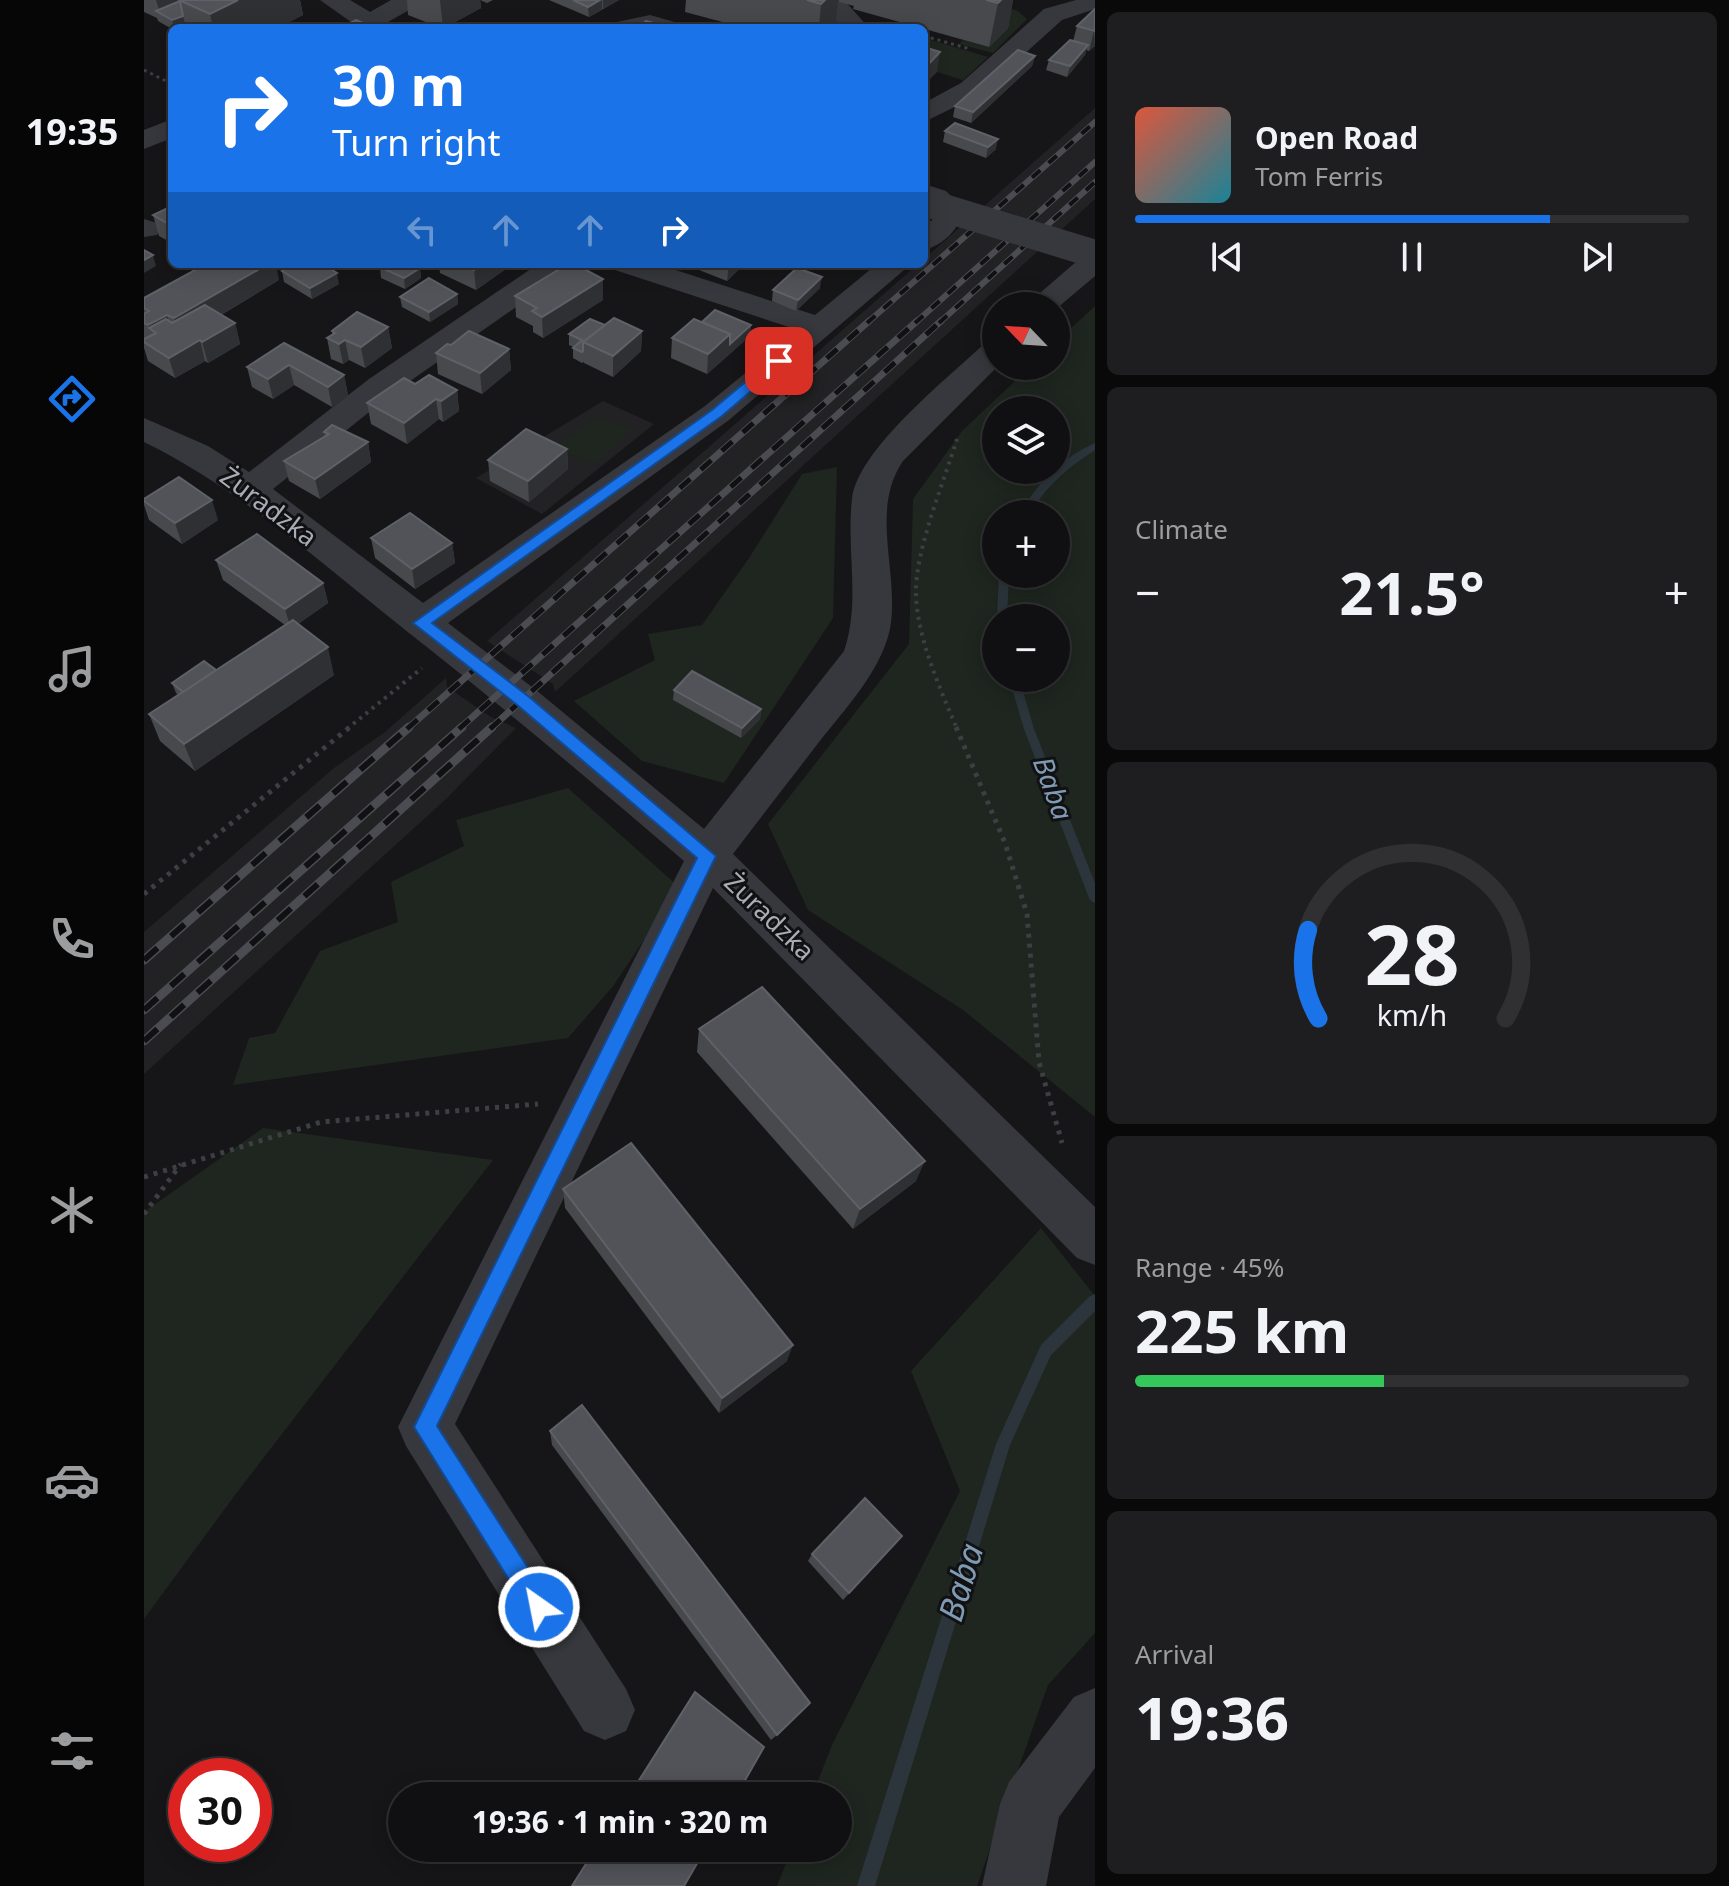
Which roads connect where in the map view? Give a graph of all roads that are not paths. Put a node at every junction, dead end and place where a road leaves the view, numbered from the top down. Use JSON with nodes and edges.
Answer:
{"nodes":[{"id":1,"x":332,"y":0,"type":"edge"},
{"id":2,"x":409,"y":0,"type":"edge"},
{"id":3,"x":830,"y":0,"type":"edge"},
{"id":4,"x":1090,"y":0,"type":"edge"},
{"id":5,"x":1027,"y":7,"type":"dead end"},
{"id":6,"x":1053,"y":14,"type":"junction"},
{"id":7,"x":617,"y":22,"type":"edge"},
{"id":8,"x":366,"y":24,"type":"edge"},
{"id":9,"x":372,"y":24,"type":"edge"},
{"id":10,"x":654,"y":24,"type":"edge"},
{"id":11,"x":852,"y":24,"type":"edge"},
{"id":12,"x":929,"y":107,"type":"edge"},
{"id":13,"x":168,"y":129,"type":"edge"},
{"id":14,"x":144,"y":141,"type":"edge"},
{"id":15,"x":928,"y":194,"type":"edge"},
{"id":16,"x":928,"y":203,"type":"edge"},
{"id":17,"x":928,"y":238,"type":"edge"},
{"id":18,"x":1095,"y":254,"type":"edge"},
{"id":19,"x":1095,"y":261,"type":"edge"},
{"id":20,"x":552,"y":268,"type":"edge"},
{"id":21,"x":638,"y":268,"type":"edge"},
{"id":22,"x":891,"y":268,"type":"edge"},
{"id":23,"x":1058,"y":292,"type":"edge"},
{"id":24,"x":821,"y":327,"type":"junction"},
{"id":25,"x":982,"y":364,"type":"edge"},
{"id":26,"x":144,"y":429,"type":"edge"},
{"id":27,"x":250,"y":489,"type":"junction"},
{"id":28,"x":436,"y":634,"type":"junction"},
{"id":29,"x":707,"y":856,"type":"junction"},
{"id":30,"x":1090,"y":1236,"type":"edge"},
{"id":31,"x":605,"y":1710,"type":"dead end"},
{"id":32,"x":1095,"y":1718,"type":"edge"},
{"id":33,"x":1014,"y":1886,"type":"edge"}],
"edges":[{"from":1,"to":8,"type":"street"},
{"from":2,"to":9,"type":"street"},
{"from":3,"to":11,"type":"street"},
{"from":4,"to":6,"type":"street"},
{"from":5,"to":6,"type":"street"},
{"from":6,"to":12,"type":"street"},
{"from":7,"to":10,"type":"street"},
{"from":13,"to":14,"type":"street"},
{"from":15,"to":17,"type":"street"},
{"from":16,"to":18,"type":"street","bridge":true},
{"from":19,"to":23,"type":"street"},
{"from":20,"to":27,"type":"street"},
{"from":21,"to":24,"type":"street"},
{"from":22,"to":24,"type":"street"},
{"from":24,"to":28,"type":"street"},
{"from":25,"to":29,"type":"street"},
{"from":26,"to":27,"type":"street","name":"Żuradzka"},
{"from":27,"to":28,"type":"street","name":"Żuradzka"},
{"from":28,"to":29,"type":"street","name":"Żuradzka"},
{"from":29,"to":30,"type":"street","name":"Żuradzka"},
{"from":29,"to":31,"type":"street"},
{"from":32,"to":33,"type":"street"}]}
